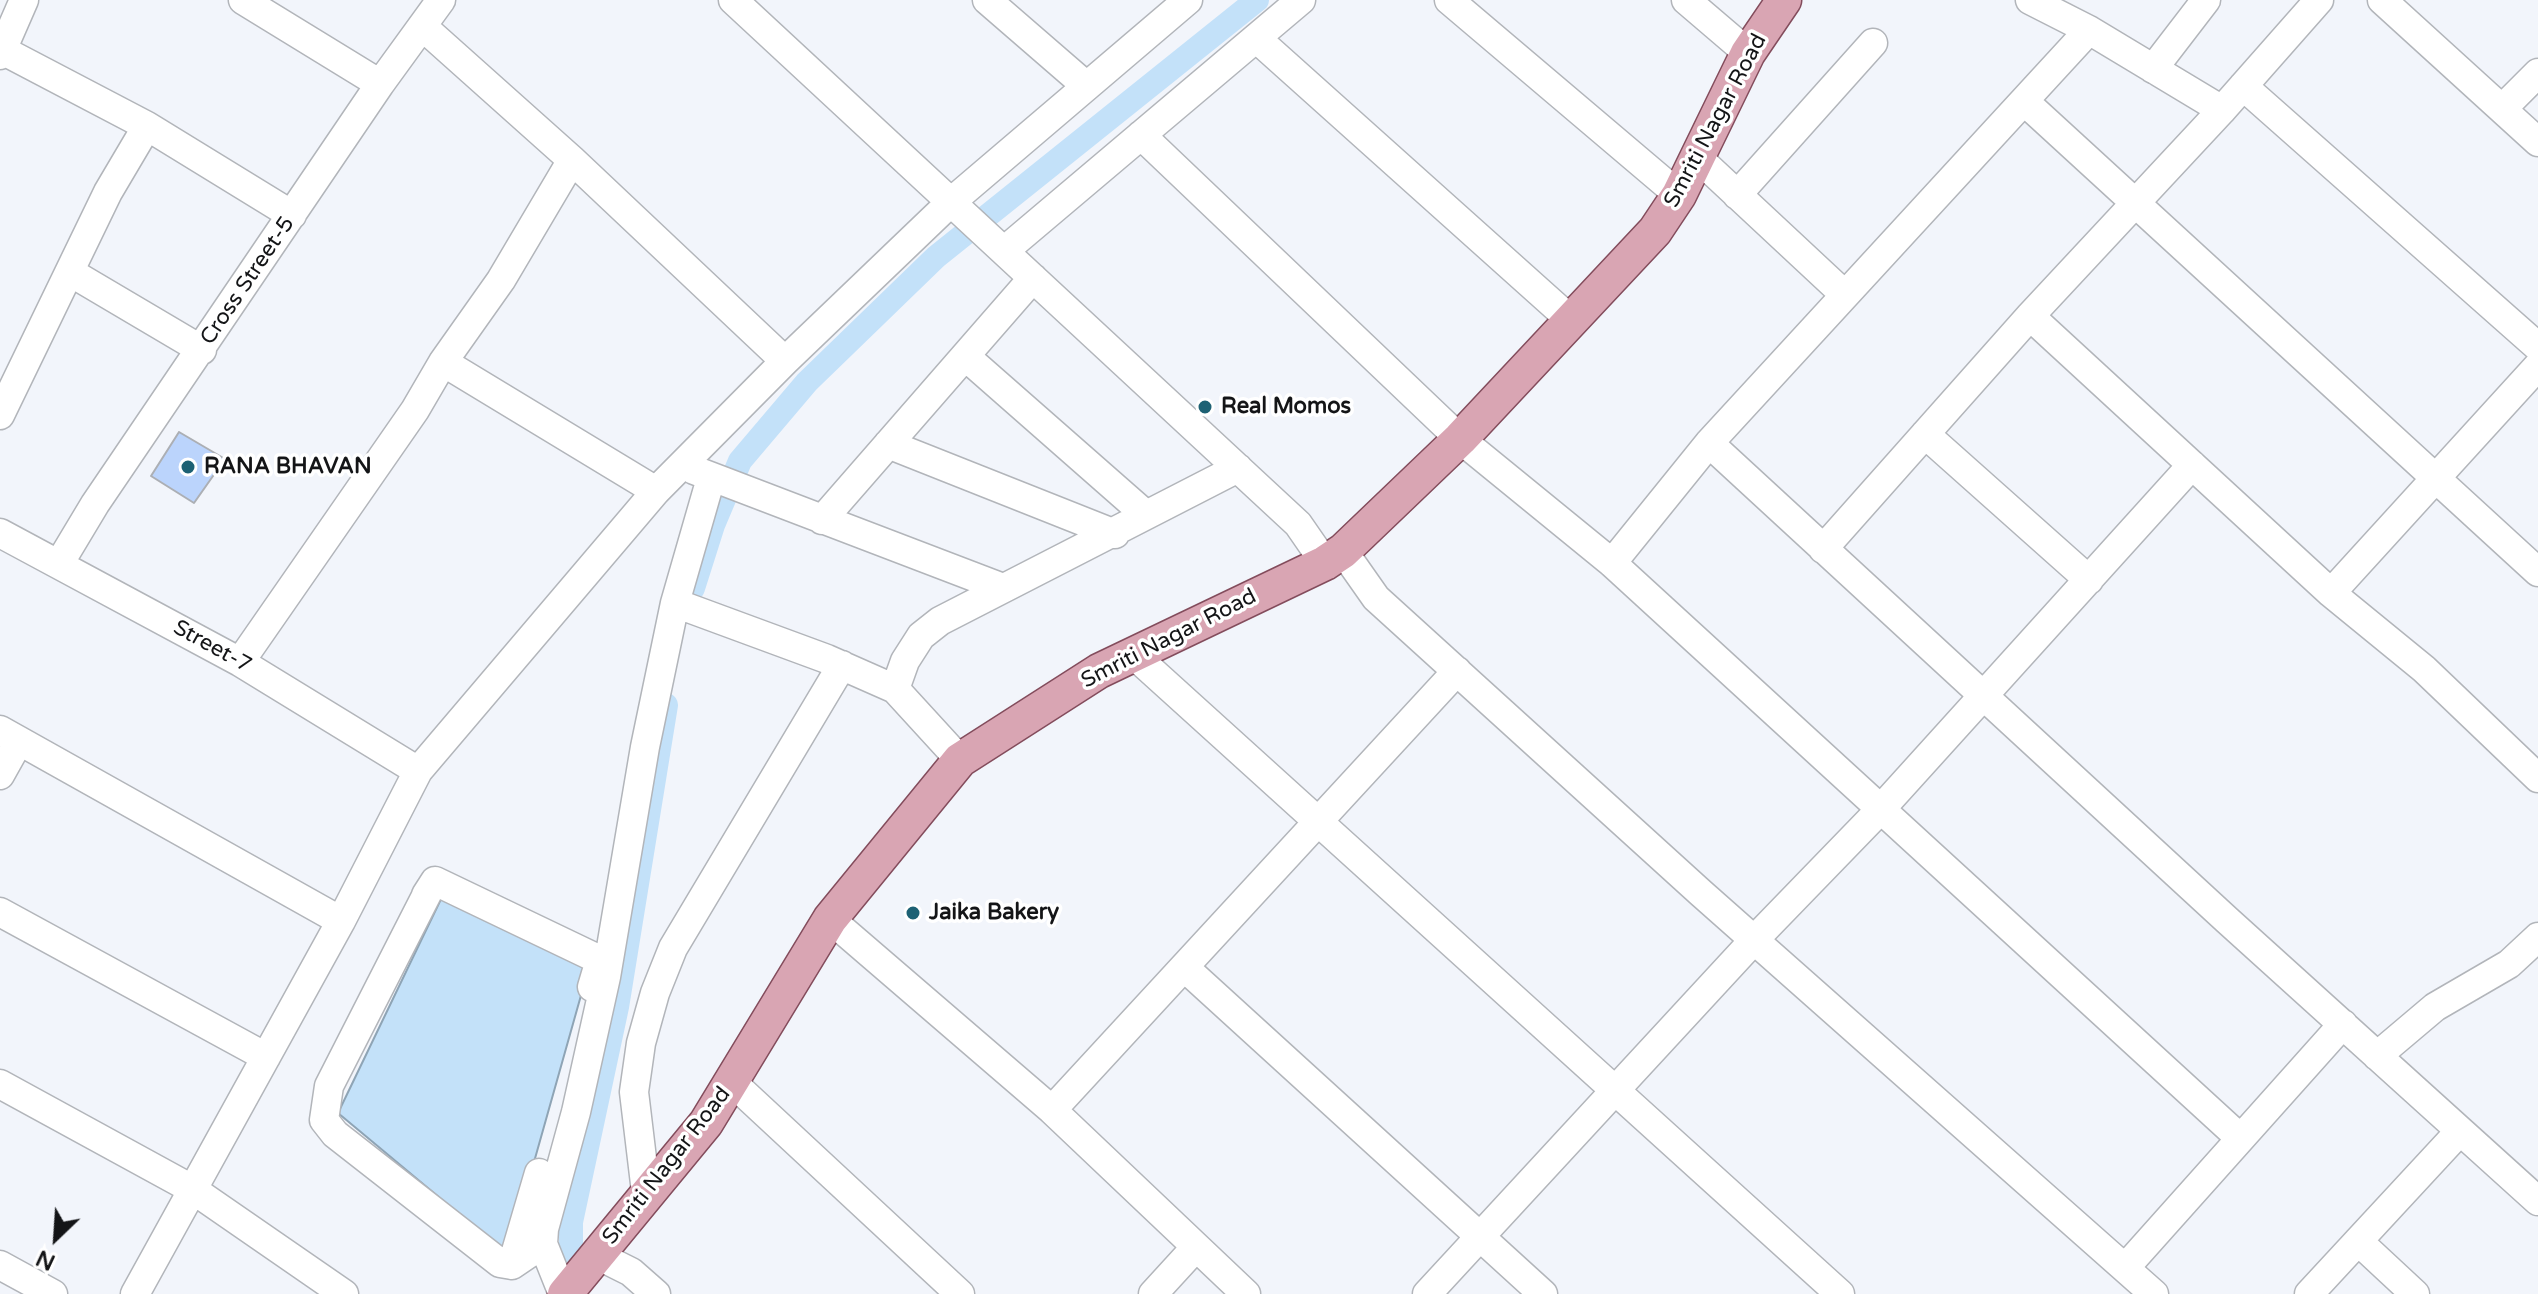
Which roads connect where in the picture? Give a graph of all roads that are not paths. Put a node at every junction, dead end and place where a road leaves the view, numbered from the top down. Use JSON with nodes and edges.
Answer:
{"nodes":[{"id":1,"x":24,"y":0,"type":"edge"},
{"id":2,"x":243,"y":0,"type":"edge"},
{"id":3,"x":441,"y":0,"type":"edge"},
{"id":4,"x":733,"y":0,"type":"edge"},
{"id":5,"x":987,"y":0,"type":"edge"},
{"id":6,"x":1188,"y":0,"type":"edge"},
{"id":7,"x":1301,"y":0,"type":"edge"},
{"id":8,"x":1449,"y":0,"type":"edge"},
{"id":9,"x":1686,"y":0,"type":"edge"},
{"id":10,"x":1784,"y":0,"type":"edge"},
{"id":11,"x":2030,"y":0,"type":"edge"},
{"id":12,"x":2206,"y":0,"type":"edge"},
{"id":13,"x":2319,"y":0,"type":"edge"},
{"id":14,"x":2382,"y":0,"type":"edge"},
{"id":15,"x":422,"y":26,"type":"junction"},
{"id":16,"x":2089,"y":30,"type":"junction"},
{"id":17,"x":1256,"y":38,"type":"junction"},
{"id":18,"x":1873,"y":43,"type":"dead end"},
{"id":19,"x":1,"y":52,"type":"edge"},
{"id":20,"x":1748,"y":53,"type":"junction"},
{"id":21,"x":2153,"y":69,"type":"junction"},
{"id":22,"x":2538,"y":73,"type":"edge"},
{"id":23,"x":380,"y":84,"type":"junction"},
{"id":24,"x":1084,"y":84,"type":"junction"},
{"id":25,"x":2243,"y":86,"type":"junction"},
{"id":26,"x":2024,"y":101,"type":"junction"},
{"id":27,"x":2502,"y":109,"type":"junction"},
{"id":28,"x":2222,"y":110,"type":"junction"},
{"id":29,"x":147,"y":126,"type":"junction"},
{"id":30,"x":1141,"y":135,"type":"junction"},
{"id":31,"x":2538,"y":142,"type":"edge"},
{"id":32,"x":1697,"y":157,"type":"junction"},
{"id":33,"x":572,"y":160,"type":"junction"},
{"id":34,"x":1679,"y":195,"type":"junction"},
{"id":35,"x":1737,"y":195,"type":"junction"},
{"id":36,"x":951,"y":202,"type":"junction"},
{"id":37,"x":2136,"y":203,"type":"junction"},
{"id":38,"x":292,"y":215,"type":"junction"},
{"id":39,"x":1004,"y":251,"type":"junction"},
{"id":40,"x":70,"y":272,"type":"junction"},
{"id":41,"x":1033,"y":278,"type":"junction"},
{"id":42,"x":1845,"y":295,"type":"junction"},
{"id":43,"x":2030,"y":316,"type":"junction"},
{"id":44,"x":1573,"y":322,"type":"junction"},
{"id":45,"x":2538,"y":347,"type":"edge"},
{"id":46,"x":202,"y":350,"type":"junction"},
{"id":47,"x":965,"y":356,"type":"junction"},
{"id":48,"x":785,"y":361,"type":"junction"},
{"id":49,"x":443,"y":362,"type":"junction"},
{"id":50,"x":2538,"y":366,"type":"edge"},
{"id":51,"x":0,"y":415,"type":"edge"},
{"id":52,"x":1925,"y":434,"type":"junction"},
{"id":53,"x":1460,"y":439,"type":"junction"},
{"id":54,"x":1709,"y":443,"type":"junction"},
{"id":55,"x":888,"y":444,"type":"junction"},
{"id":56,"x":682,"y":465,"type":"junction"},
{"id":57,"x":2192,"y":465,"type":"junction"},
{"id":58,"x":1238,"y":468,"type":"junction"},
{"id":59,"x":711,"y":478,"type":"junction"},
{"id":60,"x":2434,"y":479,"type":"junction"},
{"id":61,"x":656,"y":491,"type":"junction"},
{"id":62,"x":1146,"y":515,"type":"junction"},
{"id":63,"x":822,"y":520,"type":"junction"},
{"id":64,"x":0,"y":533,"type":"edge"},
{"id":65,"x":1115,"y":534,"type":"junction"},
{"id":66,"x":1823,"y":549,"type":"junction"},
{"id":67,"x":1334,"y":557,"type":"junction"},
{"id":68,"x":1612,"y":563,"type":"junction"},
{"id":69,"x":59,"y":564,"type":"junction"},
{"id":70,"x":2538,"y":572,"type":"edge"},
{"id":71,"x":2089,"y":580,"type":"junction"},
{"id":72,"x":1003,"y":588,"type":"junction"},
{"id":73,"x":2331,"y":593,"type":"junction"},
{"id":74,"x":675,"y":603,"type":"junction"},
{"id":75,"x":1133,"y":654,"type":"junction"},
{"id":76,"x":240,"y":662,"type":"junction"},
{"id":77,"x":842,"y":665,"type":"junction"},
{"id":78,"x":1457,"y":671,"type":"junction"},
{"id":79,"x":895,"y":689,"type":"junction"},
{"id":80,"x":1983,"y":697,"type":"junction"},
{"id":81,"x":10,"y":736,"type":"edge"},
{"id":82,"x":960,"y":760,"type":"junction"},
{"id":83,"x":418,"y":771,"type":"junction"},
{"id":84,"x":0,"y":775,"type":"edge"},
{"id":85,"x":2538,"y":778,"type":"edge"},
{"id":86,"x":1879,"y":811,"type":"junction"},
{"id":87,"x":1319,"y":821,"type":"junction"},
{"id":88,"x":467,"y":887,"type":"dead end"},
{"id":89,"x":0,"y":912,"type":"edge"},
{"id":90,"x":830,"y":919,"type":"junction"},
{"id":91,"x":341,"y":921,"type":"junction"},
{"id":92,"x":2538,"y":937,"type":"edge"},
{"id":93,"x":1754,"y":940,"type":"junction"},
{"id":94,"x":609,"y":958,"type":"junction"},
{"id":95,"x":1184,"y":967,"type":"junction"},
{"id":96,"x":2343,"y":1024,"type":"junction"},
{"id":97,"x":2377,"y":1056,"type":"junction"},
{"id":98,"x":266,"y":1057,"type":"junction"},
{"id":99,"x":733,"y":1083,"type":"junction"},
{"id":100,"x":0,"y":1084,"type":"edge"},
{"id":101,"x":1616,"y":1089,"type":"junction"},
{"id":102,"x":1052,"y":1110,"type":"junction"},
{"id":103,"x":2460,"y":1131,"type":"junction"},
{"id":104,"x":2240,"y":1138,"type":"junction"},
{"id":105,"x":192,"y":1189,"type":"junction"},
{"id":106,"x":2534,"y":1190,"type":"edge"},
{"id":107,"x":646,"y":1192,"type":"junction"},
{"id":108,"x":1479,"y":1237,"type":"junction"},
{"id":109,"x":2358,"y":1241,"type":"junction"},
{"id":110,"x":543,"y":1244,"type":"junction"},
{"id":111,"x":1196,"y":1247,"type":"junction"},
{"id":112,"x":597,"y":1255,"type":"junction"},
{"id":113,"x":0,"y":1265,"type":"edge"},
{"id":114,"x":512,"y":1265,"type":"junction"},
{"id":115,"x":2125,"y":1268,"type":"junction"},
{"id":116,"x":629,"y":1283,"type":"edge"},
{"id":117,"x":53,"y":1294,"type":"edge"},
{"id":118,"x":135,"y":1294,"type":"edge"},
{"id":119,"x":344,"y":1294,"type":"edge"},
{"id":120,"x":564,"y":1294,"type":"edge"},
{"id":121,"x":656,"y":1294,"type":"edge"},
{"id":122,"x":960,"y":1294,"type":"edge"},
{"id":123,"x":1153,"y":1294,"type":"edge"},
{"id":124,"x":1246,"y":1294,"type":"edge"},
{"id":125,"x":1427,"y":1294,"type":"edge"},
{"id":126,"x":1543,"y":1294,"type":"edge"},
{"id":127,"x":1840,"y":1294,"type":"edge"},
{"id":128,"x":2154,"y":1294,"type":"edge"},
{"id":129,"x":2309,"y":1294,"type":"edge"},
{"id":130,"x":2415,"y":1294,"type":"edge"}],
"edges":[{"from":1,"to":19,"type":"street"},
{"from":2,"to":23,"type":"street"},
{"from":3,"to":15,"type":"street","name":"Cross Street-5"},
{"from":4,"to":36,"type":"street"},
{"from":5,"to":24,"type":"street"},
{"from":6,"to":24,"type":"street"},
{"from":7,"to":17,"type":"street"},
{"from":8,"to":34,"type":"street"},
{"from":9,"to":20,"type":"street"},
{"from":10,"to":20,"type":"main road","name":"Smriti Nagar Road"},
{"from":11,"to":16,"type":"street"},
{"from":12,"to":21,"type":"street"},
{"from":13,"to":25,"type":"street"},
{"from":14,"to":27,"type":"street"},
{"from":15,"to":23,"type":"street","name":"Cross Street-5"},
{"from":15,"to":33,"type":"street"},
{"from":16,"to":21,"type":"street"},
{"from":16,"to":26,"type":"street"},
{"from":17,"to":30,"type":"street"},
{"from":17,"to":44,"type":"street"},
{"from":18,"to":35,"type":"street"},
{"from":19,"to":29,"type":"street"},
{"from":20,"to":32,"type":"main road","name":"Smriti Nagar Road"},
{"from":21,"to":28,"type":"street"},
{"from":22,"to":27,"type":"street"},
{"from":23,"to":38,"type":"street","name":"Cross Street-5"},
{"from":24,"to":36,"type":"street"},
{"from":25,"to":28,"type":"street"},
{"from":25,"to":45,"type":"street"},
{"from":26,"to":37,"type":"street"},
{"from":26,"to":42,"type":"street"},
{"from":27,"to":31,"type":"street"},
{"from":28,"to":37,"type":"street"},
{"from":29,"to":38,"type":"street"},
{"from":29,"to":40,"type":"street"},
{"from":30,"to":39,"type":"street"},
{"from":30,"to":53,"type":"street"},
{"from":32,"to":34,"type":"main road","name":"Smriti Nagar Road"},
{"from":32,"to":35,"type":"street"},
{"from":33,"to":48,"type":"street"},
{"from":33,"to":49,"type":"street"},
{"from":34,"to":44,"type":"main road","name":"Smriti Nagar Road"},
{"from":35,"to":42,"type":"street"},
{"from":36,"to":39,"type":"street"},
{"from":36,"to":48,"type":"street"},
{"from":37,"to":43,"type":"street"},
{"from":37,"to":60,"type":"street"},
{"from":38,"to":46,"type":"street","name":"Cross Street-5"},
{"from":39,"to":41,"type":"street"},
{"from":40,"to":46,"type":"street"},
{"from":40,"to":51,"type":"street"},
{"from":41,"to":47,"type":"street"},
{"from":41,"to":58,"type":"street"},
{"from":42,"to":54,"type":"street"},
{"from":43,"to":52,"type":"street"},
{"from":43,"to":57,"type":"street"},
{"from":44,"to":53,"type":"main road","name":"Smriti Nagar Road"},
{"from":46,"to":69,"type":"street","name":"Cross Street-5"},
{"from":47,"to":55,"type":"street"},
{"from":47,"to":62,"type":"street"},
{"from":48,"to":56,"type":"street"},
{"from":49,"to":61,"type":"street"},
{"from":49,"to":76,"type":"street"},
{"from":50,"to":60,"type":"street"},
{"from":52,"to":66,"type":"street"},
{"from":52,"to":71,"type":"street"},
{"from":53,"to":67,"type":"main road","name":"Smriti Nagar Road"},
{"from":53,"to":68,"type":"street"},
{"from":54,"to":66,"type":"street"},
{"from":54,"to":68,"type":"street"},
{"from":55,"to":63,"type":"street"},
{"from":55,"to":65,"type":"street"},
{"from":56,"to":59,"type":"street"},
{"from":56,"to":61,"type":"street"},
{"from":57,"to":71,"type":"street"},
{"from":57,"to":73,"type":"street"},
{"from":58,"to":62,"type":"street"},
{"from":58,"to":67,"type":"street"},
{"from":59,"to":63,"type":"street"},
{"from":59,"to":74,"type":"street"},
{"from":60,"to":70,"type":"street"},
{"from":60,"to":73,"type":"street"},
{"from":61,"to":83,"type":"street"},
{"from":62,"to":65,"type":"street"},
{"from":63,"to":72,"type":"street"},
{"from":64,"to":69,"type":"street","name":"Street-7"},
{"from":65,"to":72,"type":"street"},
{"from":66,"to":80,"type":"street"},
{"from":67,"to":75,"type":"main road","name":"Smriti Nagar Road"},
{"from":67,"to":78,"type":"street"},
{"from":68,"to":86,"type":"street"},
{"from":69,"to":76,"type":"street","name":"Street-7"},
{"from":71,"to":80,"type":"street"},
{"from":72,"to":79,"type":"street"},
{"from":73,"to":85,"type":"street"},
{"from":74,"to":77,"type":"street"},
{"from":74,"to":94,"type":"street"},
{"from":75,"to":82,"type":"main road","name":"Smriti Nagar Road"},
{"from":75,"to":87,"type":"street"},
{"from":76,"to":83,"type":"street","name":"Street-7"},
{"from":77,"to":79,"type":"street"},
{"from":77,"to":107,"type":"street"},
{"from":78,"to":87,"type":"street"},
{"from":78,"to":93,"type":"street"},
{"from":79,"to":82,"type":"street"},
{"from":80,"to":86,"type":"street"},
{"from":80,"to":96,"type":"street"},
{"from":81,"to":84,"type":"street"},
{"from":81,"to":91,"type":"street"},
{"from":82,"to":90,"type":"main road","name":"Smriti Nagar Road"},
{"from":83,"to":91,"type":"street"},
{"from":86,"to":93,"type":"street"},
{"from":86,"to":104,"type":"street"},
{"from":87,"to":95,"type":"street"},
{"from":87,"to":101,"type":"street"},
{"from":88,"to":94,"type":"street"},
{"from":89,"to":98,"type":"street"},
{"from":90,"to":99,"type":"main road","name":"Smriti Nagar Road"},
{"from":90,"to":102,"type":"street"},
{"from":91,"to":98,"type":"street"},
{"from":92,"to":97,"type":"street"},
{"from":93,"to":101,"type":"street"},
{"from":93,"to":115,"type":"street"},
{"from":94,"to":110,"type":"street"},
{"from":95,"to":102,"type":"street"},
{"from":95,"to":108,"type":"street"},
{"from":96,"to":97,"type":"street"},
{"from":96,"to":104,"type":"street"},
{"from":97,"to":103,"type":"street"},
{"from":98,"to":105,"type":"street"},
{"from":99,"to":107,"type":"main road","name":"Smriti Nagar Road"},
{"from":99,"to":122,"type":"street"},
{"from":100,"to":105,"type":"street"},
{"from":101,"to":108,"type":"street"},
{"from":101,"to":127,"type":"street"},
{"from":102,"to":111,"type":"street"},
{"from":103,"to":106,"type":"street"},
{"from":103,"to":109,"type":"street"},
{"from":104,"to":115,"type":"street"},
{"from":105,"to":118,"type":"street"},
{"from":105,"to":119,"type":"street"},
{"from":107,"to":112,"type":"main road","name":"Smriti Nagar Road"},
{"from":108,"to":125,"type":"street"},
{"from":108,"to":126,"type":"street"},
{"from":109,"to":129,"type":"street"},
{"from":109,"to":130,"type":"street"},
{"from":110,"to":114,"type":"street"},
{"from":110,"to":120,"type":"street"},
{"from":111,"to":123,"type":"street"},
{"from":111,"to":124,"type":"street"},
{"from":112,"to":116,"type":"street"},
{"from":112,"to":120,"type":"main road","name":"Smriti Nagar Road"},
{"from":113,"to":117,"type":"street"},
{"from":114,"to":114,"type":"street"},
{"from":115,"to":128,"type":"street"},
{"from":116,"to":121,"type":"street"}]}
